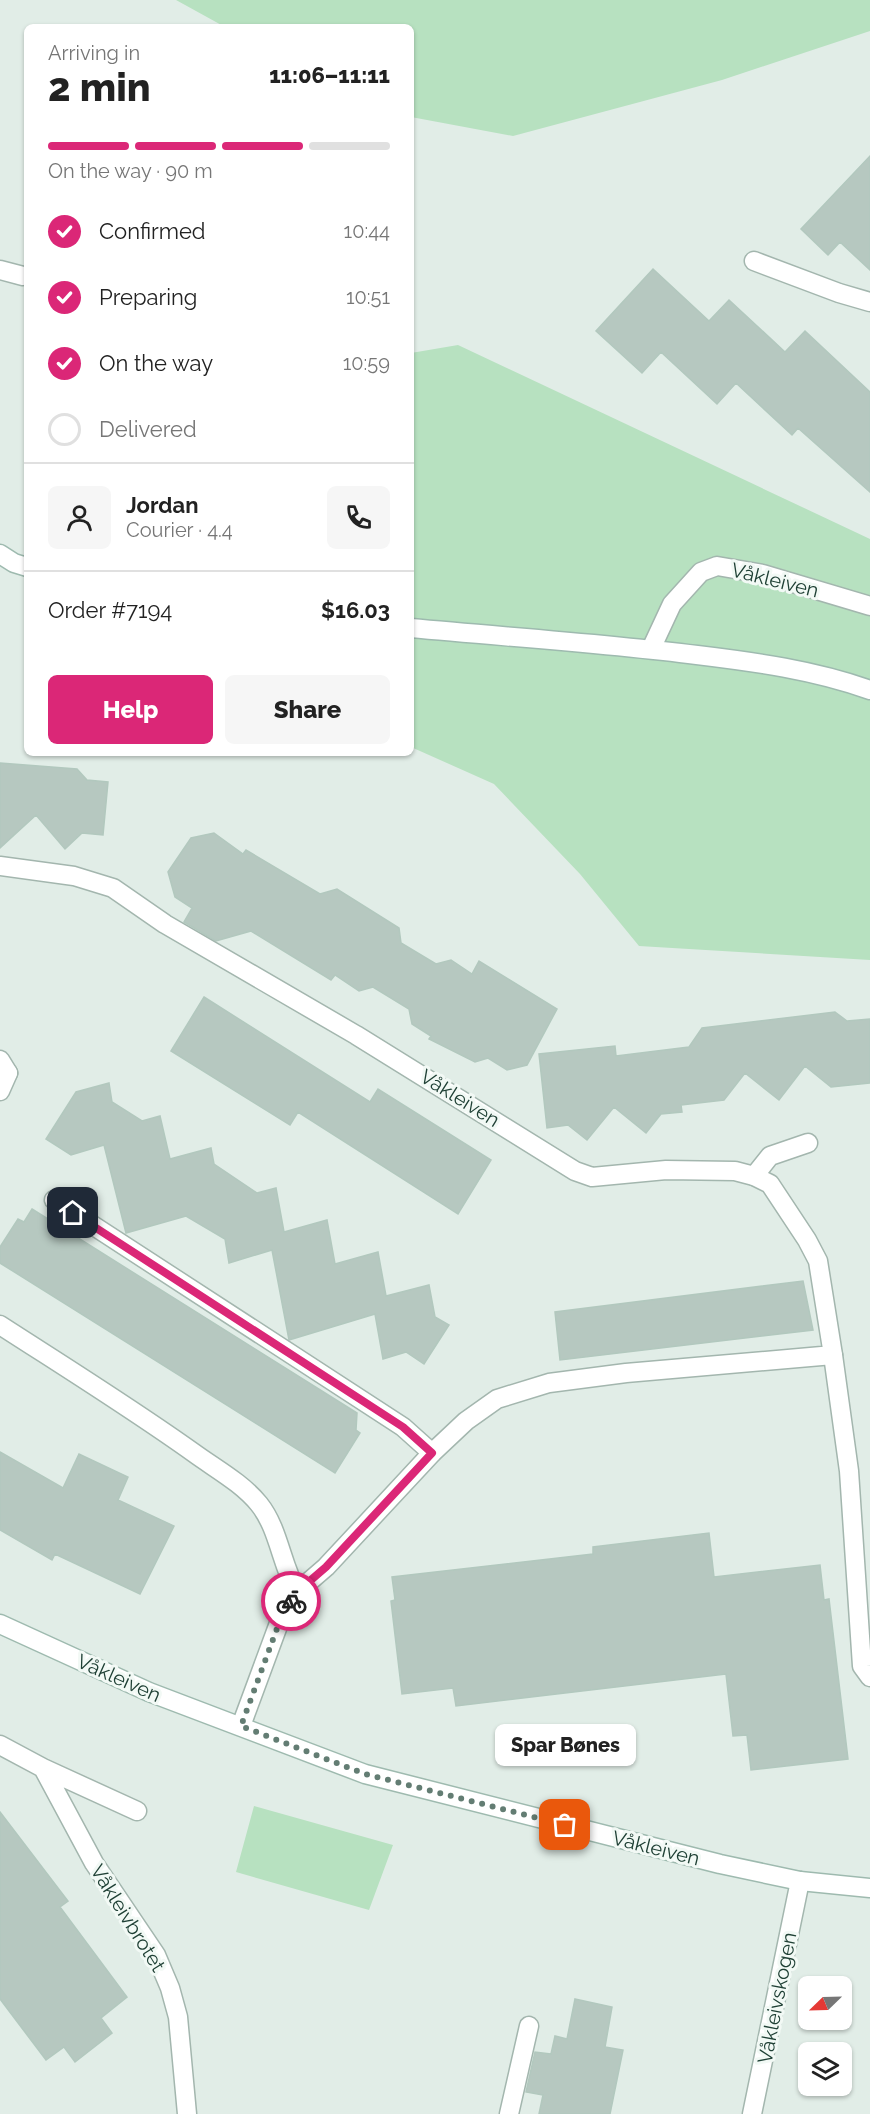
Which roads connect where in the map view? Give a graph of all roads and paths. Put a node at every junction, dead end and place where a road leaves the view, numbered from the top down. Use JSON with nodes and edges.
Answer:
{"nodes":[{"id":1,"x":754,"y":261,"type":"dead end"},
{"id":2,"x":0,"y":270,"type":"edge"},
{"id":3,"x":23,"y":276,"type":"dead end"},
{"id":4,"x":870,"y":302,"type":"edge"},
{"id":5,"x":0,"y":554,"type":"edge"},
{"id":6,"x":24,"y":566,"type":"edge"},
{"id":7,"x":870,"y":606,"type":"edge"},
{"id":8,"x":414,"y":628,"type":"edge"},
{"id":9,"x":651,"y":649,"type":"junction"},
{"id":10,"x":870,"y":690,"type":"edge"},
{"id":11,"x":0,"y":866,"type":"edge"},
{"id":12,"x":4,"y":1067,"type":"edge"},
{"id":13,"x":0,"y":1091,"type":"edge"},
{"id":14,"x":808,"y":1143,"type":"dead end"},
{"id":15,"x":754,"y":1176,"type":"junction"},
{"id":16,"x":54,"y":1200,"type":"dead end"},
{"id":17,"x":0,"y":1325,"type":"edge"},
{"id":18,"x":833,"y":1355,"type":"junction"},
{"id":19,"x":432,"y":1453,"type":"junction"},
{"id":20,"x":297,"y":1592,"type":"junction"},
{"id":21,"x":0,"y":1624,"type":"edge"},
{"id":22,"x":870,"y":1677,"type":"edge"},
{"id":23,"x":241,"y":1726,"type":"junction"},
{"id":24,"x":0,"y":1745,"type":"edge"},
{"id":25,"x":43,"y":1768,"type":"junction"},
{"id":26,"x":137,"y":1811,"type":"dead end"},
{"id":27,"x":800,"y":1881,"type":"junction"},
{"id":28,"x":870,"y":1888,"type":"edge"},
{"id":29,"x":529,"y":2026,"type":"dead end"},
{"id":30,"x":187,"y":2114,"type":"edge"},
{"id":31,"x":509,"y":2114,"type":"edge"},
{"id":32,"x":752,"y":2114,"type":"edge"}],
"edges":[{"from":1,"to":4,"type":"street"},
{"from":2,"to":3,"type":"street"},
{"from":5,"to":6,"type":"street"},
{"from":7,"to":9,"type":"street","name":"Våkleiven"},
{"from":8,"to":9,"type":"street"},
{"from":9,"to":10,"type":"street"},
{"from":11,"to":15,"type":"street","name":"Våkleiven"},
{"from":12,"to":13,"type":"street"},
{"from":14,"to":15,"type":"street"},
{"from":15,"to":18,"type":"street","name":"Våkleiven"},
{"from":16,"to":19,"type":"street"},
{"from":17,"to":20,"type":"street"},
{"from":18,"to":19,"type":"street"},
{"from":18,"to":22,"type":"street","name":"Våkleiven"},
{"from":19,"to":20,"type":"street"},
{"from":20,"to":23,"type":"street"},
{"from":21,"to":23,"type":"street","name":"Våkleiven"},
{"from":23,"to":27,"type":"street","name":"Våkleiven"},
{"from":24,"to":25,"type":"street"},
{"from":25,"to":26,"type":"street"},
{"from":25,"to":30,"type":"street","name":"Våkleivbrotet"},
{"from":27,"to":28,"type":"street","name":"Våkleiven"},
{"from":27,"to":32,"type":"street","name":"Våkleivskogen"},
{"from":29,"to":31,"type":"street"}]}
